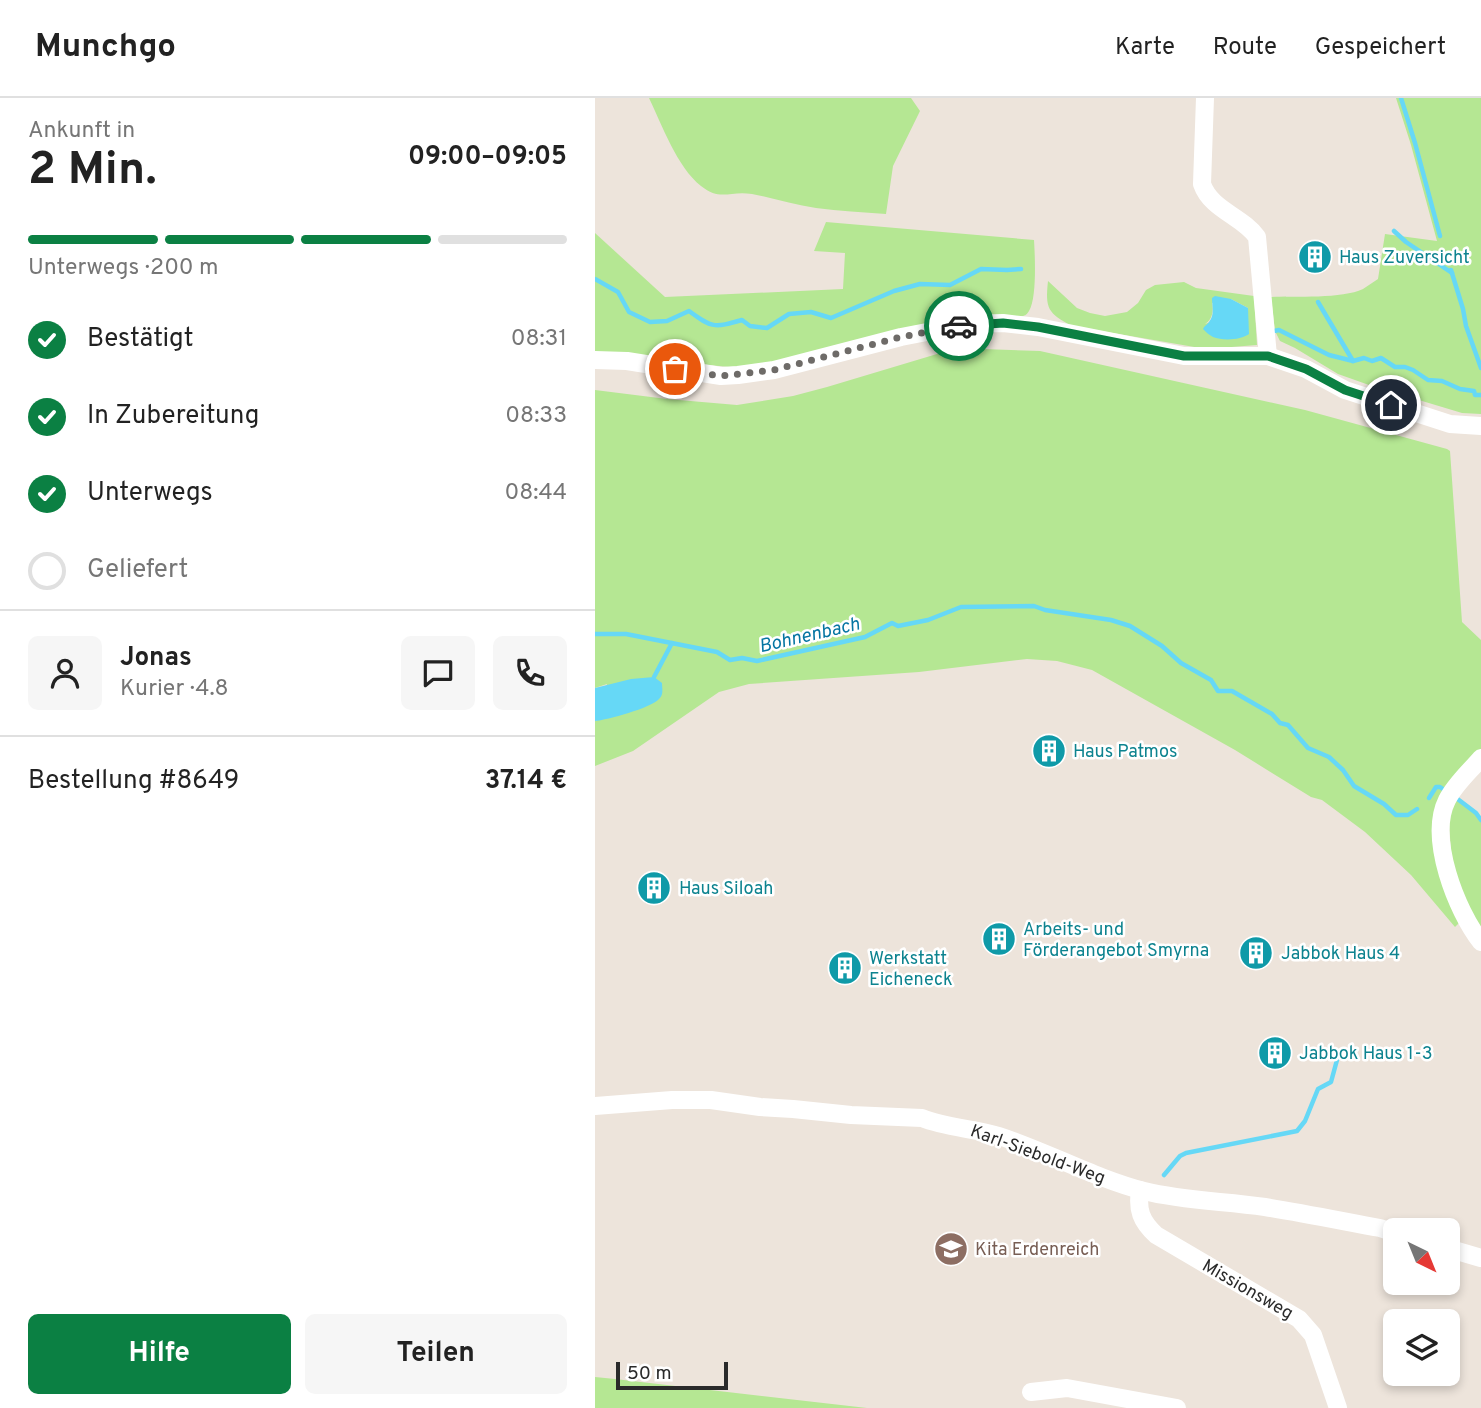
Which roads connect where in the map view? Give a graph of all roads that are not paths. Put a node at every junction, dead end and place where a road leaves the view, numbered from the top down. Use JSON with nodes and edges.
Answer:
{"nodes":[{"id":1,"x":1205,"y":98,"type":"edge"},
{"id":2,"x":1268,"y":356,"type":"junction"},
{"id":3,"x":595,"y":360,"type":"edge"},
{"id":4,"x":1481,"y":426,"type":"edge"},
{"id":5,"x":1481,"y":758,"type":"edge"},
{"id":6,"x":1481,"y":942,"type":"edge"},
{"id":7,"x":595,"y":1106,"type":"edge"},
{"id":8,"x":1140,"y":1190,"type":"junction"},
{"id":9,"x":1383,"y":1229,"type":"edge"},
{"id":10,"x":1460,"y":1252,"type":"edge"},
{"id":11,"x":1481,"y":1258,"type":"edge"},
{"id":12,"x":1031,"y":1392,"type":"dead end"},
{"id":13,"x":1177,"y":1408,"type":"edge"},
{"id":14,"x":1338,"y":1408,"type":"edge"}],
"edges":[{"from":1,"to":2,"type":"street"},
{"from":2,"to":3,"type":"street"},
{"from":2,"to":4,"type":"street"},
{"from":5,"to":6,"type":"street"},
{"from":7,"to":8,"type":"street","name":"Karl-Siebold-Weg"},
{"from":8,"to":9,"type":"street","name":"Karl-Siebold-Weg"},
{"from":8,"to":14,"type":"street","name":"Missionsweg"},
{"from":10,"to":11,"type":"street"},
{"from":12,"to":13,"type":"street"}]}
